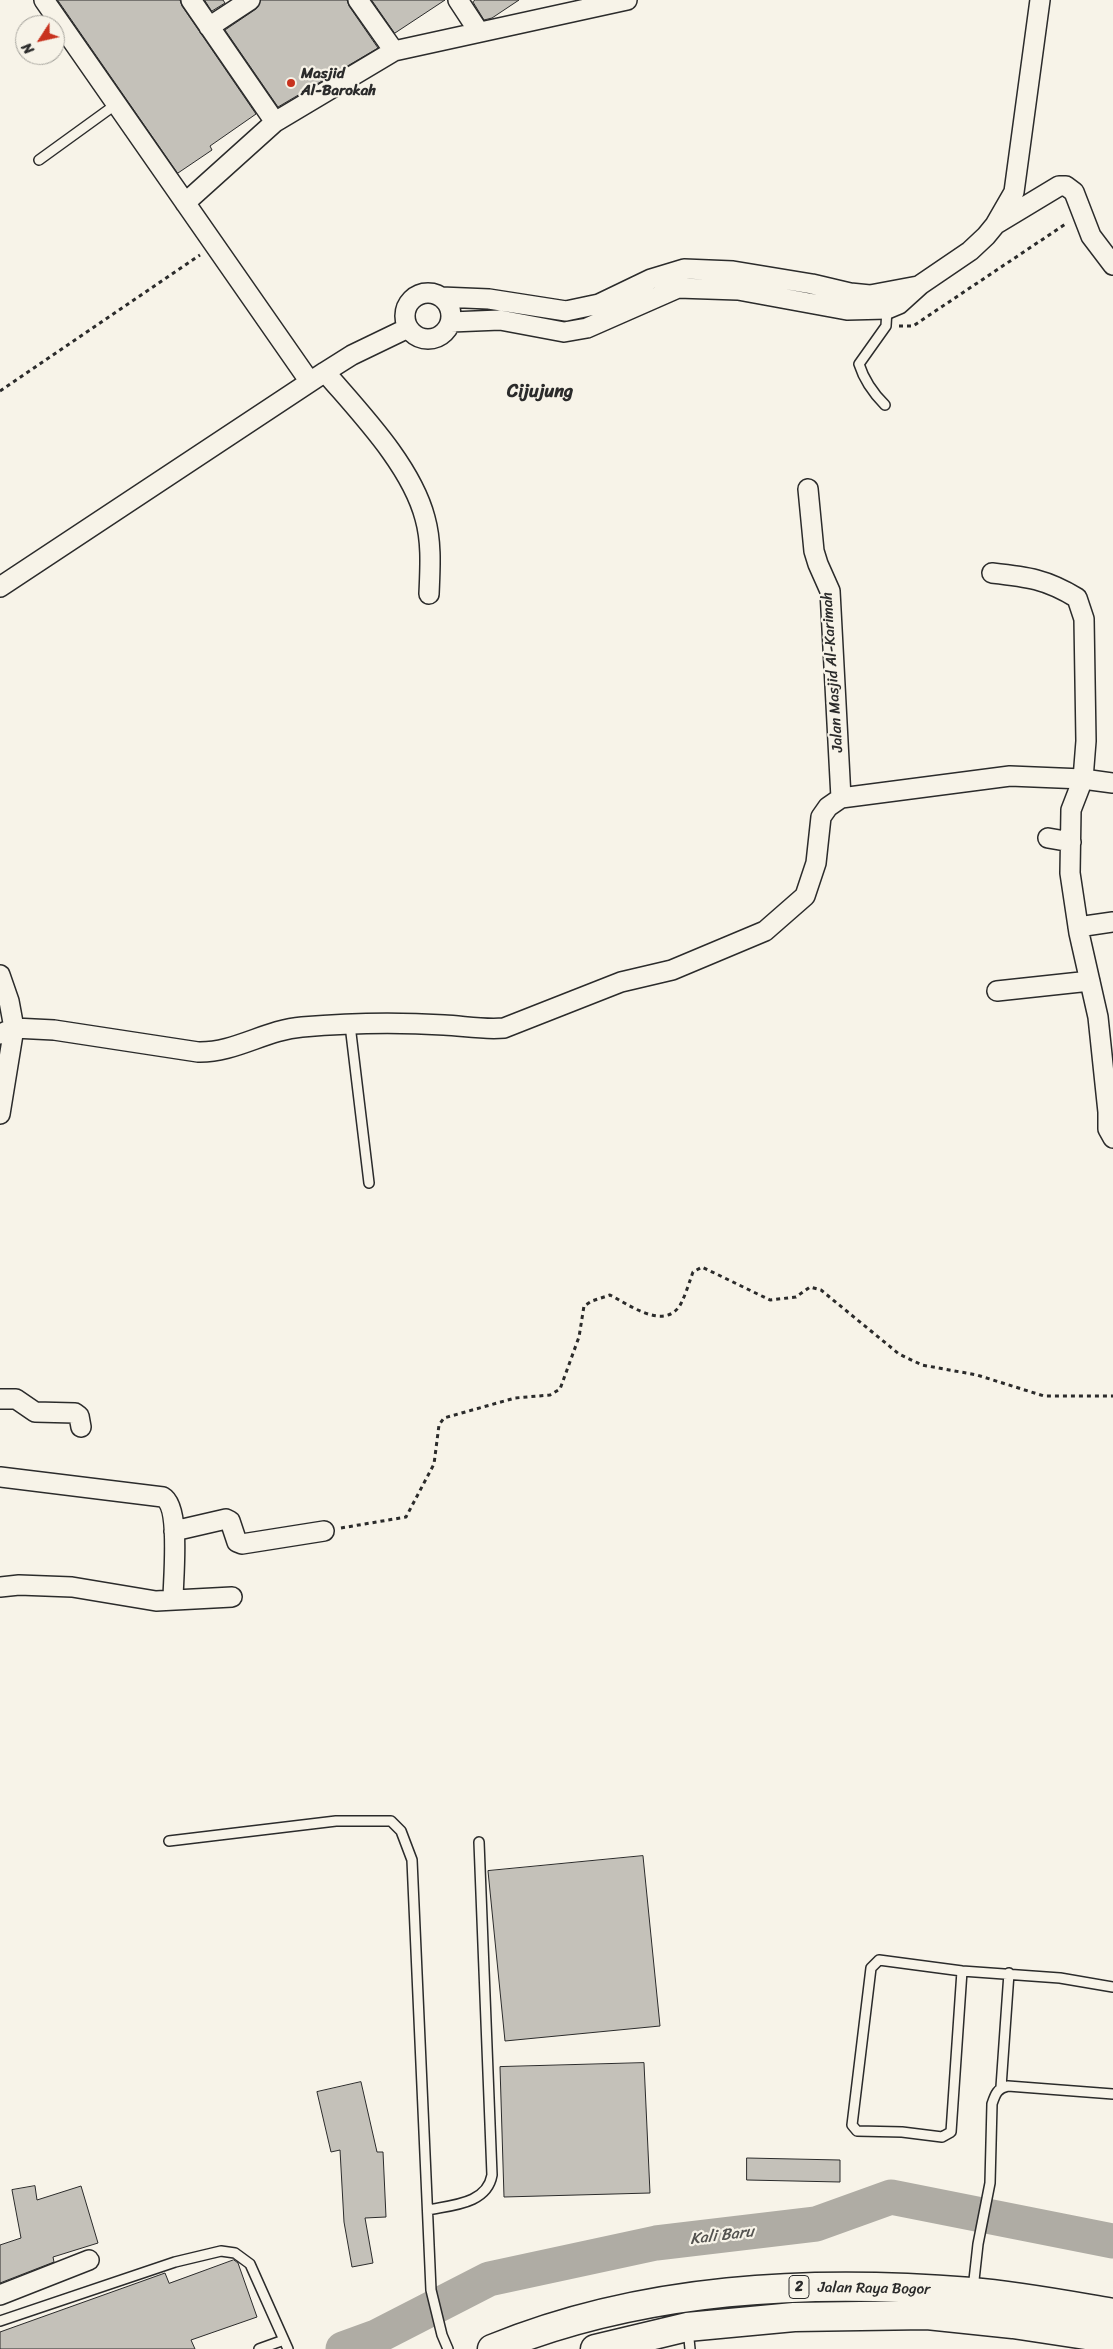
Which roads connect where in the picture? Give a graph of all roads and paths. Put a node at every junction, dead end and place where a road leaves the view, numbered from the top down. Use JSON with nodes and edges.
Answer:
{"nodes":[{"id":1,"x":44,"y":0,"type":"edge"},
{"id":2,"x":191,"y":0,"type":"edge"},
{"id":3,"x":250,"y":0,"type":"edge"},
{"id":4,"x":358,"y":0,"type":"edge"},
{"id":5,"x":458,"y":0,"type":"edge"},
{"id":6,"x":628,"y":0,"type":"edge"},
{"id":7,"x":1040,"y":0,"type":"edge"},
{"id":8,"x":559,"y":7,"type":"edge"},
{"id":9,"x":210,"y":26,"type":"junction"},
{"id":10,"x":479,"y":32,"type":"junction"},
{"id":11,"x":394,"y":51,"type":"junction"},
{"id":12,"x":115,"y":105,"type":"junction"},
{"id":13,"x":275,"y":122,"type":"junction"},
{"id":14,"x":39,"y":160,"type":"dead end"},
{"id":15,"x":185,"y":203,"type":"junction"},
{"id":16,"x":1082,"y":213,"type":"junction"},
{"id":17,"x":995,"y":225,"type":"junction"},
{"id":18,"x":216,"y":245,"type":"junction"},
{"id":19,"x":1113,"y":265,"type":"edge"},
{"id":20,"x":920,"y":285,"type":"junction"},
{"id":21,"x":441,"y":297,"type":"junction"},
{"id":22,"x":886,"y":318,"type":"junction"},
{"id":23,"x":451,"y":322,"type":"junction"},
{"id":24,"x":408,"y":328,"type":"junction"},
{"id":25,"x":317,"y":377,"type":"junction"},
{"id":26,"x":0,"y":391,"type":"edge"},
{"id":27,"x":885,"y":405,"type":"dead end"},
{"id":28,"x":808,"y":489,"type":"dead end"},
{"id":29,"x":992,"y":573,"type":"dead end"},
{"id":30,"x":2,"y":580,"type":"edge"},
{"id":31,"x":429,"y":594,"type":"dead end"},
{"id":32,"x":1083,"y":779,"type":"junction"},
{"id":33,"x":1113,"y":783,"type":"edge"},
{"id":34,"x":842,"y":798,"type":"junction"},
{"id":35,"x":1048,"y":838,"type":"dead end"},
{"id":36,"x":1071,"y":842,"type":"junction"},
{"id":37,"x":1113,"y":922,"type":"edge"},
{"id":38,"x":1078,"y":927,"type":"junction"},
{"id":39,"x":0,"y":975,"type":"edge"},
{"id":40,"x":1090,"y":981,"type":"junction"},
{"id":41,"x":997,"y":990,"type":"dead end"},
{"id":42,"x":350,"y":1025,"type":"junction"},
{"id":43,"x":7,"y":1031,"type":"edge"},
{"id":44,"x":1111,"y":1112,"type":"edge"},
{"id":45,"x":0,"y":1114,"type":"edge"},
{"id":46,"x":1113,"y":1138,"type":"edge"},
{"id":47,"x":369,"y":1183,"type":"dead end"},
{"id":48,"x":1113,"y":1396,"type":"edge"},
{"id":49,"x":0,"y":1399,"type":"edge"},
{"id":50,"x":81,"y":1427,"type":"dead end"},
{"id":51,"x":0,"y":1477,"type":"edge"},
{"id":52,"x":324,"y":1531,"type":"joint"},
{"id":53,"x":174,"y":1532,"type":"junction"},
{"id":54,"x":0,"y":1587,"type":"edge"},
{"id":55,"x":232,"y":1597,"type":"dead end"},
{"id":56,"x":173,"y":1600,"type":"junction"},
{"id":57,"x":169,"y":1841,"type":"dead end"},
{"id":58,"x":479,"y":1842,"type":"dead end"},
{"id":59,"x":962,"y":1971,"type":"junction"},
{"id":60,"x":1010,"y":1973,"type":"junction"},
{"id":61,"x":1113,"y":1987,"type":"edge"},
{"id":62,"x":1001,"y":2087,"type":"junction"},
{"id":63,"x":1113,"y":2094,"type":"edge"},
{"id":64,"x":428,"y":2210,"type":"junction"},
{"id":65,"x":89,"y":2260,"type":"dead end"},
{"id":66,"x":972,"y":2292,"type":"junction"},
{"id":67,"x":0,"y":2295,"type":"edge"},
{"id":68,"x":1113,"y":2313,"type":"edge"},
{"id":69,"x":0,"y":2321,"type":"edge"},
{"id":70,"x":689,"y":2338,"type":"edge"},
{"id":71,"x":1113,"y":2339,"type":"edge"},
{"id":72,"x":284,"y":2340,"type":"junction"},
{"id":73,"x":259,"y":2349,"type":"edge"},
{"id":74,"x":288,"y":2349,"type":"edge"},
{"id":75,"x":448,"y":2349,"type":"edge"},
{"id":76,"x":492,"y":2349,"type":"edge"},
{"id":77,"x":595,"y":2349,"type":"edge"}],
"edges":[{"from":1,"to":12,"type":"street"},
{"from":2,"to":9,"type":"street"},
{"from":3,"to":9,"type":"street"},
{"from":4,"to":11,"type":"street"},
{"from":5,"to":10,"type":"street"},
{"from":6,"to":8,"type":"street"},
{"from":7,"to":17,"type":"street"},
{"from":8,"to":10,"type":"street"},
{"from":9,"to":13,"type":"street"},
{"from":10,"to":11,"type":"street"},
{"from":11,"to":13,"type":"street"},
{"from":12,"to":14,"type":"lane"},
{"from":12,"to":15,"type":"street"},
{"from":13,"to":15,"type":"street"},
{"from":15,"to":18,"type":"street"},
{"from":16,"to":17,"type":"street"},
{"from":16,"to":19,"type":"street"},
{"from":16,"to":22,"type":"path"},
{"from":17,"to":20,"type":"street"},
{"from":18,"to":25,"type":"street"},
{"from":18,"to":26,"type":"path"},
{"from":20,"to":21,"type":"street"},
{"from":20,"to":22,"type":"street"},
{"from":21,"to":23,"type":"street"},
{"from":21,"to":24,"type":"street"},
{"from":22,"to":23,"type":"street"},
{"from":22,"to":27,"type":"lane"},
{"from":23,"to":24,"type":"street"},
{"from":24,"to":25,"type":"street"},
{"from":25,"to":30,"type":"street"},
{"from":25,"to":31,"type":"street"},
{"from":28,"to":34,"type":"street","name":"Jalan Masjid Al-Karimah"},
{"from":29,"to":32,"type":"street"},
{"from":32,"to":33,"type":"street"},
{"from":32,"to":34,"type":"street"},
{"from":32,"to":36,"type":"street"},
{"from":34,"to":42,"type":"street"},
{"from":35,"to":36,"type":"street"},
{"from":36,"to":38,"type":"street"},
{"from":37,"to":38,"type":"street"},
{"from":38,"to":40,"type":"street"},
{"from":39,"to":43,"type":"street"},
{"from":40,"to":41,"type":"street"},
{"from":40,"to":44,"type":"street"},
{"from":42,"to":43,"type":"street"},
{"from":42,"to":47,"type":"lane"},
{"from":43,"to":45,"type":"street"},
{"from":44,"to":46,"type":"street"},
{"from":48,"to":52,"type":"path"},
{"from":49,"to":50,"type":"street"},
{"from":51,"to":53,"type":"street"},
{"from":52,"to":53,"type":"street"},
{"from":53,"to":56,"type":"street"},
{"from":54,"to":56,"type":"street"},
{"from":55,"to":56,"type":"street"},
{"from":57,"to":64,"type":"lane"},
{"from":58,"to":64,"type":"lane"},
{"from":59,"to":59,"type":"lane"},
{"from":59,"to":60,"type":"lane"},
{"from":60,"to":61,"type":"lane"},
{"from":60,"to":62,"type":"lane"},
{"from":62,"to":63,"type":"lane"},
{"from":62,"to":66,"type":"lane"},
{"from":64,"to":75,"type":"lane"},
{"from":65,"to":67,"type":"street"},
{"from":66,"to":68,"type":"highway","name":"Jalan Raya Bogor","number":"2"},
{"from":66,"to":76,"type":"highway","name":"Jalan Raya Bogor","number":"2"},
{"from":69,"to":72,"type":"lane"},
{"from":70,"to":71,"type":"highway","name":"Jalan Raya Bogor","number":"2"},
{"from":70,"to":77,"type":"highway","name":"Jalan Raya Bogor","number":"2"},
{"from":72,"to":73,"type":"lane"},
{"from":72,"to":74,"type":"lane"}]}
